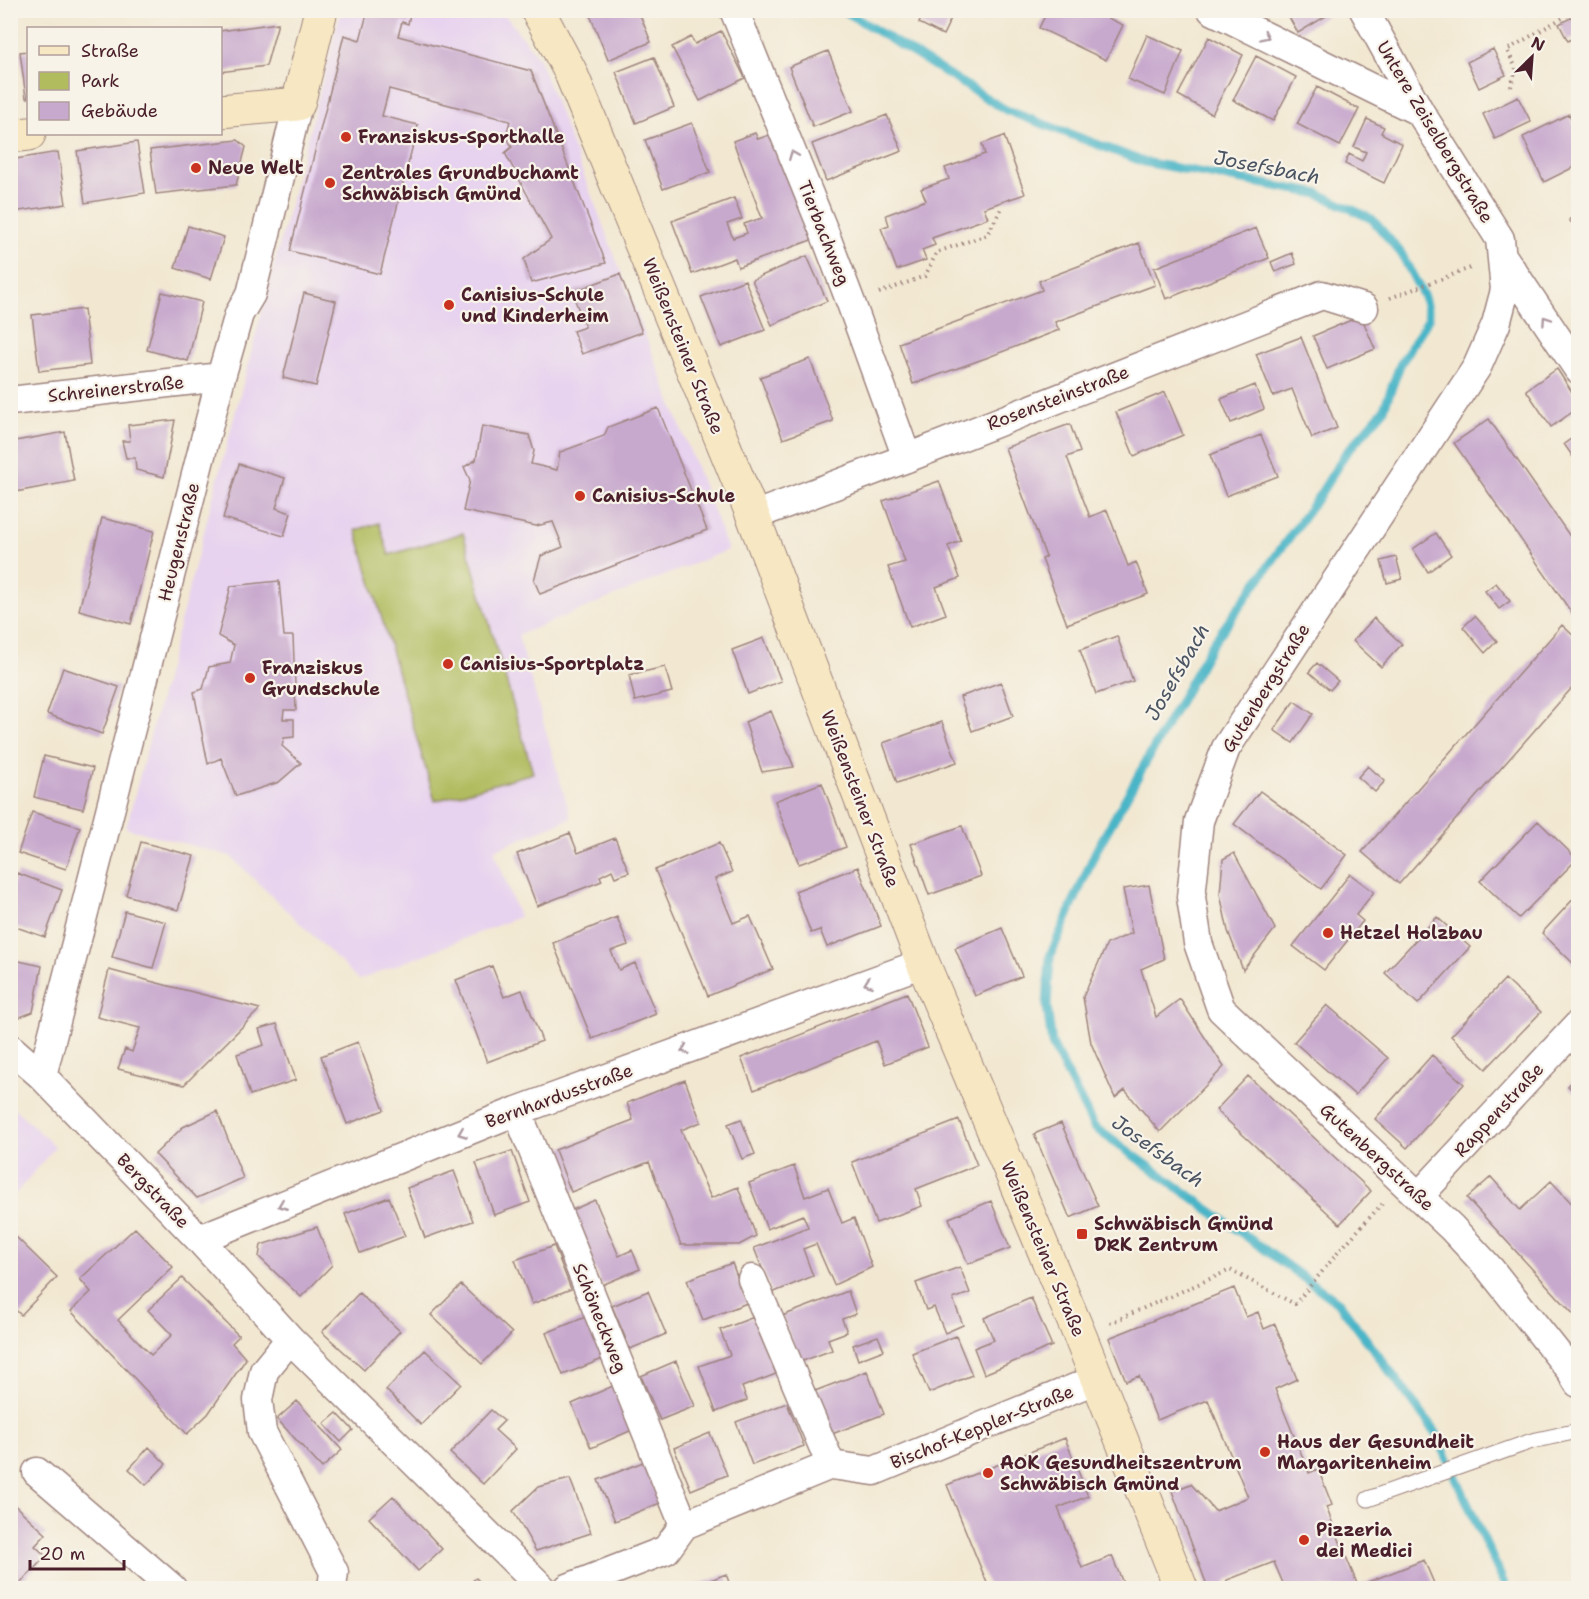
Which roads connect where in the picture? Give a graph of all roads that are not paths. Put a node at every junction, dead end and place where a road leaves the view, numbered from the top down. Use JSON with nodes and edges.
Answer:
{"nodes":[{"id":1,"x":321,"y":10,"type":"edge"},
{"id":2,"x":537,"y":10,"type":"edge"},
{"id":3,"x":734,"y":10,"type":"edge"},
{"id":4,"x":1212,"y":10,"type":"edge"},
{"id":5,"x":1364,"y":10,"type":"edge"},
{"id":6,"x":222,"y":111,"type":"edge"},
{"id":7,"x":1420,"y":112,"type":"junction"},
{"id":8,"x":295,"y":118,"type":"junction"},
{"id":9,"x":27,"y":134,"type":"edge"},
{"id":10,"x":10,"y":136,"type":"edge"},
{"id":11,"x":1502,"y":255,"type":"junction"},
{"id":12,"x":1364,"y":308,"type":"road end"},
{"id":13,"x":1578,"y":369,"type":"edge"},
{"id":14,"x":221,"y":377,"type":"junction"},
{"id":15,"x":10,"y":401,"type":"edge"},
{"id":16,"x":907,"y":458,"type":"junction"},
{"id":17,"x":753,"y":516,"type":"junction"},
{"id":18,"x":923,"y":963,"type":"junction"},
{"id":19,"x":1578,"y":1024,"type":"edge"},
{"id":20,"x":10,"y":1048,"type":"edge"},
{"id":21,"x":42,"y":1076,"type":"junction"},
{"id":22,"x":517,"y":1111,"type":"junction"},
{"id":23,"x":1411,"y":1189,"type":"junction"},
{"id":24,"x":198,"y":1239,"type":"junction"},
{"id":25,"x":752,"y":1279,"type":"dead end"},
{"id":26,"x":290,"y":1339,"type":"junction"},
{"id":27,"x":1097,"y":1379,"type":"junction"},
{"id":28,"x":1578,"y":1383,"type":"edge"},
{"id":29,"x":1578,"y":1431,"type":"edge"},
{"id":30,"x":831,"y":1465,"type":"junction"},
{"id":31,"x":37,"y":1472,"type":"dead end"},
{"id":32,"x":1368,"y":1499,"type":"dead end"},
{"id":33,"x":684,"y":1525,"type":"junction"},
{"id":34,"x":172,"y":1588,"type":"edge"},
{"id":35,"x":332,"y":1588,"type":"edge"},
{"id":36,"x":542,"y":1588,"type":"edge"},
{"id":37,"x":568,"y":1588,"type":"edge"},
{"id":38,"x":1181,"y":1588,"type":"edge"}],
"edges":[{"from":1,"to":8,"type":"main road","name":"Heugenstraße"},
{"from":2,"to":17,"type":"main road","name":"Weißensteiner Straße"},
{"from":16,"to":3,"type":"street","name":"Tierbachweg","one_way":true},
{"from":4,"to":7,"type":"street","one_way":true},
{"from":5,"to":7,"type":"street","name":"Untere Zeiselbergstraße"},
{"from":6,"to":8,"type":"main road"},
{"from":7,"to":11,"type":"street","name":"Untere Zeiselbergstraße"},
{"from":8,"to":14,"type":"street","name":"Heugenstraße"},
{"from":9,"to":10,"type":"main road"},
{"from":13,"to":11,"type":"street","one_way":true},
{"from":11,"to":23,"type":"street","name":"Gutenbergstraße"},
{"from":12,"to":16,"type":"street","name":"Rosensteinstraße"},
{"from":14,"to":15,"type":"street","name":"Schreinerstraße"},
{"from":14,"to":21,"type":"street","name":"Heugenstraße"},
{"from":16,"to":17,"type":"street","name":"Rosensteinstraße"},
{"from":17,"to":18,"type":"main road","name":"Weißensteiner Straße"},
{"from":18,"to":22,"type":"street","name":"Bernhardusstraße","one_way":true},
{"from":18,"to":27,"type":"main road","name":"Weißensteiner Straße"},
{"from":19,"to":23,"type":"street","name":"Rappenstraße"},
{"from":20,"to":21,"type":"street","name":"Bergstraße"},
{"from":21,"to":24,"type":"street","name":"Bergstraße"},
{"from":22,"to":24,"type":"street","name":"Bernhardusstraße","one_way":true},
{"from":22,"to":33,"type":"street","name":"Schöneckweg"},
{"from":23,"to":28,"type":"street","name":"Gutenbergstraße"},
{"from":24,"to":26,"type":"street","name":"Bergstraße"},
{"from":25,"to":30,"type":"street"},
{"from":26,"to":35,"type":"street"},
{"from":26,"to":36,"type":"street","name":"Bergstraße"},
{"from":27,"to":30,"type":"street","name":"Bischof-Keppler-Straße"},
{"from":27,"to":38,"type":"main road","name":"Weißensteiner Straße"},
{"from":29,"to":32,"type":"lane"},
{"from":30,"to":33,"type":"street"},
{"from":31,"to":34,"type":"street"},
{"from":33,"to":37,"type":"street"}]}
